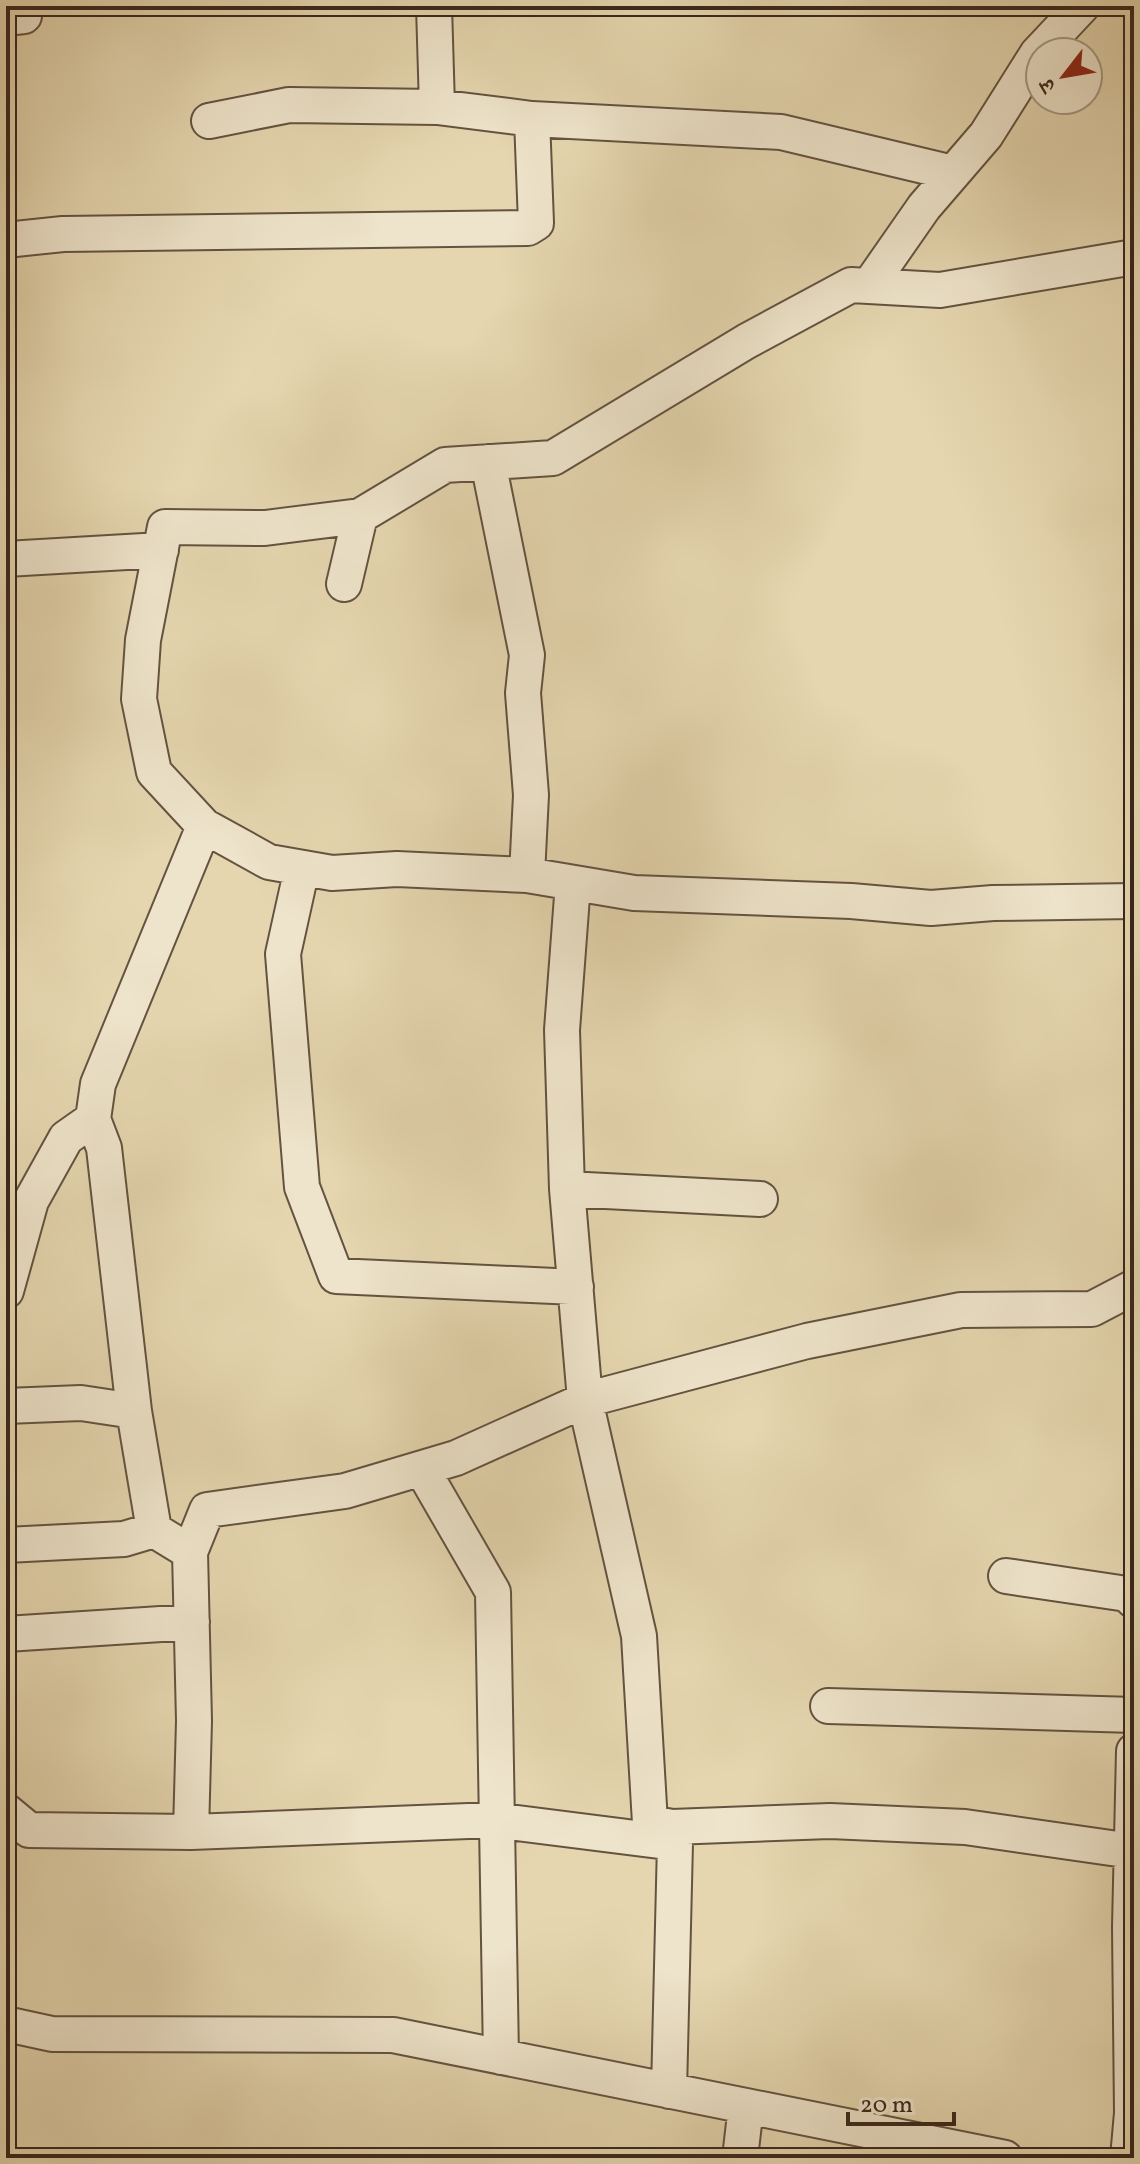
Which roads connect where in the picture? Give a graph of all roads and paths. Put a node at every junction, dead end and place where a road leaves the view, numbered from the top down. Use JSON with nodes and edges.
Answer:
{"nodes":[{"id":1,"x":434,"y":6,"type":"edge"},
{"id":2,"x":1082,"y":6,"type":"edge"},
{"id":3,"x":437,"y":107,"type":"junction"},
{"id":4,"x":532,"y":119,"type":"junction"},
{"id":5,"x":209,"y":121,"type":"dead end"},
{"id":6,"x":953,"y":173,"type":"junction"},
{"id":7,"x":6,"y":240,"type":"edge"},
{"id":8,"x":1134,"y":257,"type":"edge"},
{"id":9,"x":869,"y":286,"type":"junction"},
{"id":10,"x":488,"y":462,"type":"junction"},
{"id":11,"x":360,"y":516,"type":"junction"},
{"id":12,"x":161,"y":550,"type":"junction"},
{"id":13,"x":6,"y":559,"type":"edge"},
{"id":14,"x":344,"y":584,"type":"dead end"},
{"id":15,"x":204,"y":826,"type":"junction"},
{"id":16,"x":302,"y":868,"type":"junction"},
{"id":17,"x":527,"y":875,"type":"junction"},
{"id":18,"x":573,"y":883,"type":"junction"},
{"id":19,"x":1134,"y":901,"type":"edge"},
{"id":20,"x":93,"y":1119,"type":"junction"},
{"id":21,"x":567,"y":1189,"type":"junction"},
{"id":22,"x":760,"y":1199,"type":"dead end"},
{"id":23,"x":576,"y":1287,"type":"junction"},
{"id":24,"x":1134,"y":1287,"type":"edge"},
{"id":25,"x":6,"y":1291,"type":"edge"},
{"id":26,"x":585,"y":1400,"type":"junction"},
{"id":27,"x":6,"y":1406,"type":"edge"},
{"id":28,"x":134,"y":1411,"type":"junction"},
{"id":29,"x":422,"y":1469,"type":"junction"},
{"id":30,"x":154,"y":1530,"type":"junction"},
{"id":31,"x":6,"y":1545,"type":"edge"},
{"id":32,"x":190,"y":1552,"type":"junction"},
{"id":33,"x":1006,"y":1576,"type":"dead end"},
{"id":34,"x":1134,"y":1601,"type":"edge"},
{"id":35,"x":192,"y":1622,"type":"junction"},
{"id":36,"x":6,"y":1634,"type":"edge"},
{"id":37,"x":828,"y":1706,"type":"dead end"},
{"id":38,"x":1134,"y":1715,"type":"edge"},
{"id":39,"x":1134,"y":1751,"type":"edge"},
{"id":40,"x":6,"y":1811,"type":"edge"},
{"id":41,"x":494,"y":1820,"type":"junction"},
{"id":42,"x":191,"y":1832,"type":"junction"},
{"id":43,"x":674,"y":1835,"type":"junction"},
{"id":44,"x":1132,"y":1865,"type":"edge"},
{"id":45,"x":6,"y":2024,"type":"edge"},
{"id":46,"x":1133,"y":2026,"type":"edge"},
{"id":47,"x":501,"y":2057,"type":"junction"},
{"id":48,"x":669,"y":2091,"type":"junction"},
{"id":49,"x":746,"y":2106,"type":"junction"},
{"id":50,"x":740,"y":2158,"type":"edge"},
{"id":51,"x":1005,"y":2158,"type":"edge"},
{"id":52,"x":1128,"y":2158,"type":"edge"}],
"edges":[{"from":1,"to":3,"type":"street"},
{"from":2,"to":6,"type":"street"},
{"from":3,"to":4,"type":"street"},
{"from":3,"to":5,"type":"street"},
{"from":4,"to":6,"type":"street"},
{"from":4,"to":7,"type":"street"},
{"from":6,"to":9,"type":"street"},
{"from":8,"to":9,"type":"street"},
{"from":9,"to":10,"type":"street"},
{"from":10,"to":11,"type":"street"},
{"from":10,"to":17,"type":"street"},
{"from":11,"to":12,"type":"street"},
{"from":11,"to":14,"type":"street"},
{"from":12,"to":13,"type":"street"},
{"from":12,"to":15,"type":"street"},
{"from":15,"to":16,"type":"street"},
{"from":15,"to":20,"type":"street"},
{"from":16,"to":17,"type":"street"},
{"from":16,"to":23,"type":"street"},
{"from":17,"to":18,"type":"street"},
{"from":18,"to":19,"type":"street"},
{"from":18,"to":21,"type":"street"},
{"from":20,"to":25,"type":"street"},
{"from":20,"to":28,"type":"street"},
{"from":21,"to":22,"type":"street"},
{"from":21,"to":23,"type":"street"},
{"from":23,"to":26,"type":"street"},
{"from":24,"to":26,"type":"street"},
{"from":26,"to":29,"type":"street"},
{"from":26,"to":43,"type":"street"},
{"from":27,"to":28,"type":"street"},
{"from":28,"to":30,"type":"street"},
{"from":29,"to":32,"type":"street"},
{"from":29,"to":41,"type":"street"},
{"from":30,"to":31,"type":"street"},
{"from":30,"to":32,"type":"street"},
{"from":32,"to":35,"type":"street"},
{"from":33,"to":34,"type":"street"},
{"from":35,"to":36,"type":"street"},
{"from":35,"to":42,"type":"street"},
{"from":37,"to":38,"type":"street"},
{"from":39,"to":44,"type":"street"},
{"from":40,"to":42,"type":"street"},
{"from":41,"to":42,"type":"street"},
{"from":41,"to":43,"type":"street"},
{"from":41,"to":47,"type":"street"},
{"from":43,"to":44,"type":"street"},
{"from":43,"to":48,"type":"street"},
{"from":44,"to":46,"type":"street"},
{"from":45,"to":47,"type":"street"},
{"from":46,"to":52,"type":"street"},
{"from":47,"to":48,"type":"street"},
{"from":48,"to":49,"type":"street"},
{"from":49,"to":50,"type":"street"},
{"from":49,"to":51,"type":"street"}]}
